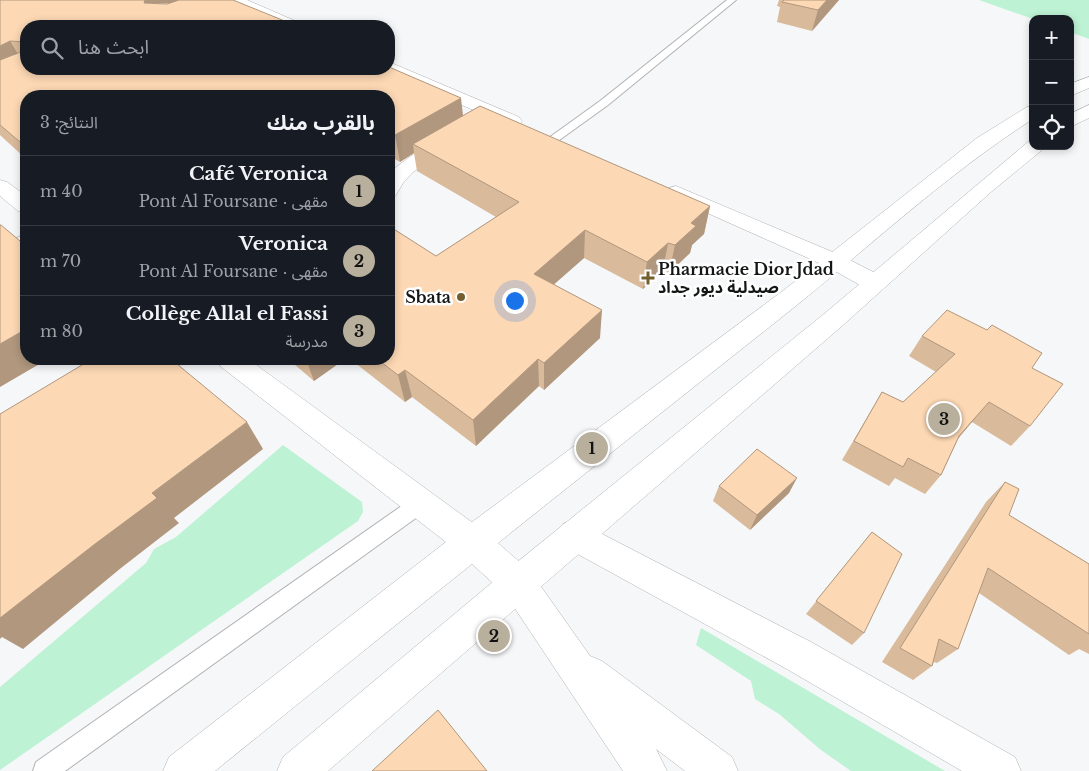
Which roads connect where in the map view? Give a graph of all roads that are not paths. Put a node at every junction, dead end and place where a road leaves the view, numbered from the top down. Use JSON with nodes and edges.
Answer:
{"nodes":[{"id":1,"x":236,"y":0,"type":"edge"},
{"id":2,"x":732,"y":0,"type":"edge"},
{"id":3,"x":219,"y":7,"type":"edge"},
{"id":4,"x":281,"y":20,"type":"edge"},
{"id":5,"x":395,"y":70,"type":"edge"},
{"id":6,"x":1089,"y":82,"type":"edge"},
{"id":7,"x":1074,"y":89,"type":"edge"},
{"id":8,"x":1089,"y":110,"type":"edge"},
{"id":9,"x":498,"y":114,"type":"junction"},
{"id":10,"x":1029,"y":114,"type":"edge"},
{"id":11,"x":1074,"y":119,"type":"edge"},
{"id":12,"x":540,"y":133,"type":"junction"},
{"id":13,"x":572,"y":147,"type":"edge"},
{"id":14,"x":1030,"y":150,"type":"edge"},
{"id":15,"x":395,"y":179,"type":"edge"},
{"id":16,"x":654,"y":183,"type":"edge"},
{"id":17,"x":0,"y":186,"type":"edge"},
{"id":18,"x":20,"y":199,"type":"edge"},
{"id":19,"x":20,"y":244,"type":"edge"},
{"id":20,"x":0,"y":254,"type":"edge"},
{"id":21,"x":834,"y":262,"type":"junction"},
{"id":22,"x":875,"y":283,"type":"junction"},
{"id":23,"x":237,"y":365,"type":"edge"},
{"id":24,"x":420,"y":504,"type":"junction"},
{"id":25,"x":575,"y":535,"type":"junction"},
{"id":26,"x":472,"y":542,"type":"junction"},
{"id":27,"x":518,"y":583,"type":"junction"},
{"id":28,"x":572,"y":661,"type":"junction"},
{"id":29,"x":45,"y":771,"type":"edge"},
{"id":30,"x":183,"y":771,"type":"edge"},
{"id":31,"x":297,"y":771,"type":"edge"},
{"id":32,"x":647,"y":771,"type":"edge"},
{"id":33,"x":718,"y":771,"type":"edge"},
{"id":34,"x":1001,"y":771,"type":"edge"}],
"edges":[{"from":1,"to":3,"type":"main road"},
{"from":1,"to":4,"type":"main road"},
{"from":2,"to":12,"type":"lane"},
{"from":5,"to":9,"type":"main road"},
{"from":6,"to":7,"type":"main road"},
{"from":8,"to":11,"type":"main road"},
{"from":9,"to":12,"type":"main road"},
{"from":9,"to":15,"type":"main road"},
{"from":10,"to":21,"type":"main road"},
{"from":12,"to":13,"type":"main road"},
{"from":14,"to":22,"type":"main road"},
{"from":16,"to":21,"type":"main road"},
{"from":17,"to":18,"type":"main road"},
{"from":19,"to":20,"type":"main road"},
{"from":21,"to":22,"type":"main road"},
{"from":21,"to":26,"type":"main road"},
{"from":22,"to":25,"type":"main road"},
{"from":23,"to":24,"type":"main road"},
{"from":24,"to":26,"type":"main road"},
{"from":24,"to":29,"type":"lane"},
{"from":25,"to":27,"type":"main road"},
{"from":25,"to":34,"type":"main road"},
{"from":26,"to":27,"type":"main road"},
{"from":26,"to":30,"type":"main road"},
{"from":27,"to":28,"type":"main road"},
{"from":27,"to":31,"type":"main road"},
{"from":28,"to":32,"type":"main road"},
{"from":28,"to":33,"type":"main road"}]}
